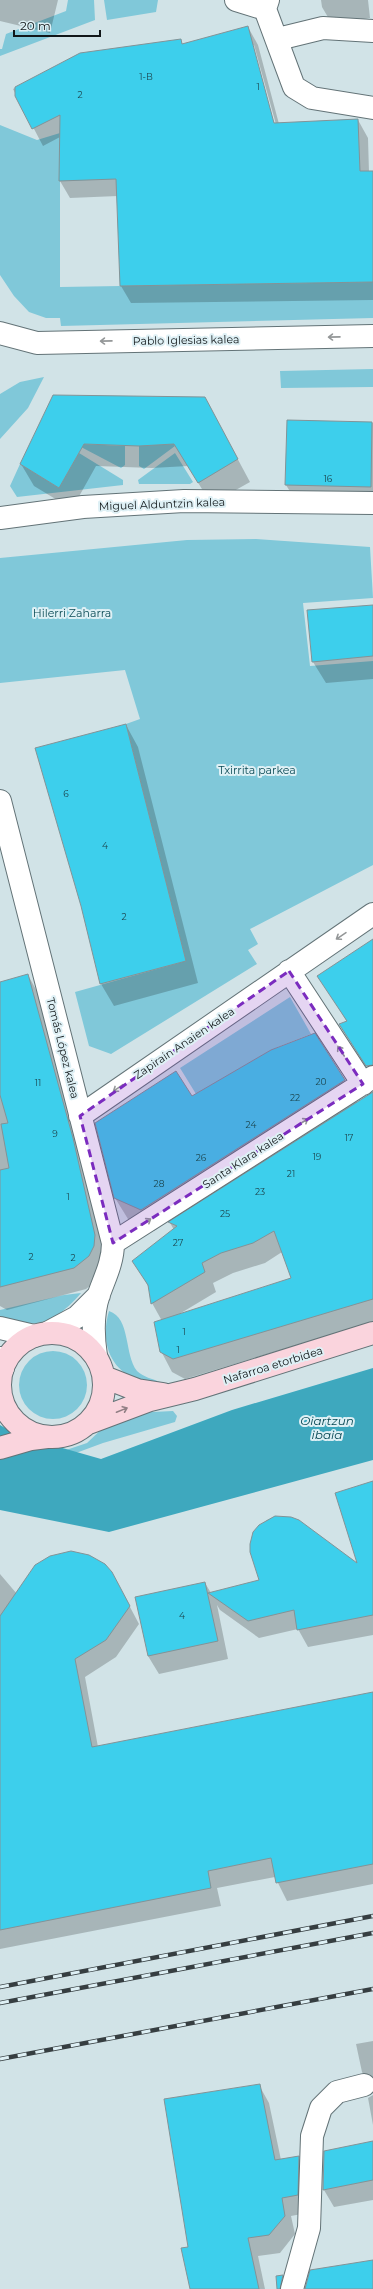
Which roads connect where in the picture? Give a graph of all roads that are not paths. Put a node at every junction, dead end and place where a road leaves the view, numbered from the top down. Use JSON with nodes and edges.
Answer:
{"nodes":[{"id":1,"x":236,"y":0,"type":"edge"},
{"id":2,"x":267,"y":5,"type":"edge"},
{"id":3,"x":373,"y":31,"type":"edge"},
{"id":4,"x":278,"y":39,"type":"junction"},
{"id":5,"x":373,"y":108,"type":"edge"},
{"id":6,"x":0,"y":332,"type":"edge"},
{"id":7,"x":373,"y":336,"type":"edge"},
{"id":8,"x":373,"y":503,"type":"edge"},
{"id":9,"x":0,"y":518,"type":"edge"},
{"id":10,"x":0,"y":800,"type":"edge"},
{"id":11,"x":373,"y":914,"type":"edge"},
{"id":12,"x":289,"y":971,"type":"junction"},
{"id":13,"x":368,"y":1080,"type":"edge"},
{"id":14,"x":80,"y":1116,"type":"junction"},
{"id":15,"x":113,"y":1243,"type":"junction"},
{"id":16,"x":99,"y":1295,"type":"junction"},
{"id":17,"x":0,"y":1328,"type":"edge"},
{"id":18,"x":373,"y":1333,"type":"edge"},
{"id":19,"x":41,"y":1334,"type":"junction"},
{"id":20,"x":96,"y":1356,"type":"junction"},
{"id":21,"x":1,"y":1363,"type":"edge"},
{"id":22,"x":104,"y":1377,"type":"junction"},
{"id":23,"x":172,"y":1394,"type":"junction"},
{"id":24,"x":1,"y":1402,"type":"edge"},
{"id":25,"x":86,"y":1424,"type":"junction"},
{"id":26,"x":52,"y":1437,"type":"junction"},
{"id":27,"x":0,"y":1448,"type":"edge"},
{"id":28,"x":364,"y":2085,"type":"dead end"},
{"id":29,"x":292,"y":2289,"type":"edge"}],
"edges":[{"from":1,"to":2,"type":"street"},
{"from":2,"to":4,"type":"street"},
{"from":3,"to":4,"type":"street"},
{"from":4,"to":5,"type":"street"},
{"from":7,"to":6,"type":"street","name":"Pablo Iglesias kalea","one_way":true},
{"from":8,"to":9,"type":"street","name":"Miguel Alduntzin kalea"},
{"from":10,"to":14,"type":"street","name":"Tomás López kalea"},
{"from":11,"to":12,"type":"street","name":"Zapirain Anaien kalea","one_way":true},
{"from":13,"to":12,"type":"street","one_way":true},
{"from":12,"to":14,"type":"street","name":"Zapirain Anaien kalea","one_way":true},
{"from":15,"to":13,"type":"street","name":"Santa Klara kalea","one_way":true},
{"from":14,"to":15,"type":"street","name":"Tomás López kalea"},
{"from":15,"to":16,"type":"street","name":"Tomás López kalea"},
{"from":16,"to":19,"type":"street","name":"Tomás López kalea"},
{"from":16,"to":20,"type":"street","name":"Tomás López kalea"},
{"from":17,"to":19,"type":"street"},
{"from":18,"to":23,"type":"main road","name":"Nafarroa etorbidea"},
{"from":19,"to":20,"type":"main road"},
{"from":19,"to":21,"type":"main road"},
{"from":20,"to":22,"type":"main road"},
{"from":21,"to":24,"type":"main road"},
{"from":22,"to":23,"type":"main road","name":"Nafarroa etorbidea"},
{"from":22,"to":25,"type":"main road"},
{"from":25,"to":23,"type":"main road","name":"Nafarroa etorbidea","one_way":true},
{"from":24,"to":26,"type":"main road"},
{"from":25,"to":26,"type":"main road"},
{"from":26,"to":27,"type":"main road"},
{"from":28,"to":29,"type":"street"}]}
